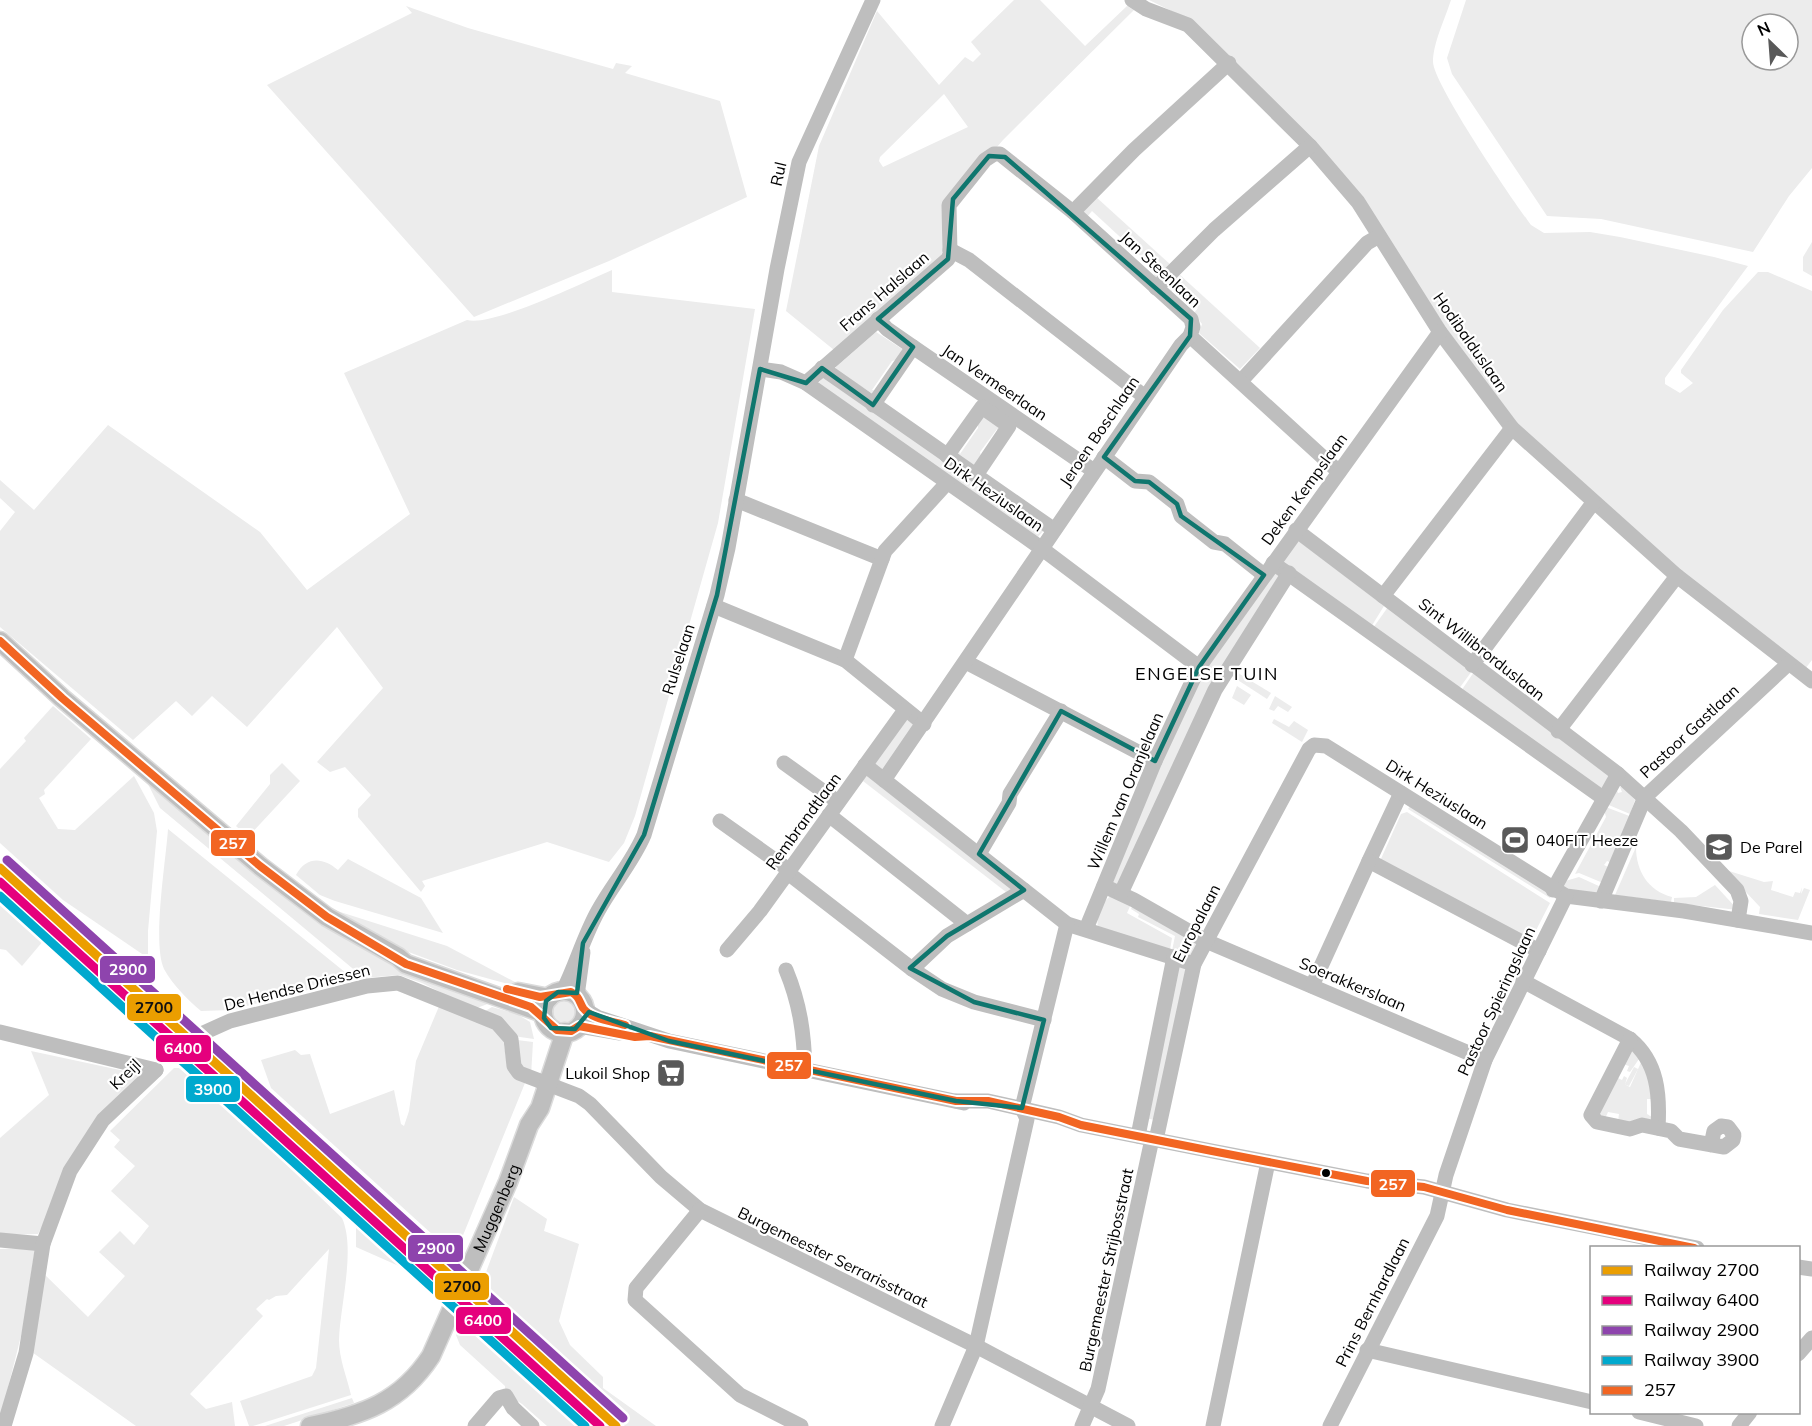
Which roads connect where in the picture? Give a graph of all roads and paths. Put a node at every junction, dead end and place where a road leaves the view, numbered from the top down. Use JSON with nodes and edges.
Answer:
{"nodes":[{"id":1,"x":873,"y":0,"type":"edge"},
{"id":2,"x":1132,"y":0,"type":"edge"},
{"id":3,"x":1229,"y":63,"type":"junction"},
{"id":4,"x":1310,"y":146,"type":"junction"},
{"id":5,"x":994,"y":154,"type":"joint"},
{"id":6,"x":1073,"y":212,"type":"junction"},
{"id":7,"x":1379,"y":236,"type":"junction"},
{"id":8,"x":950,"y":250,"type":"junction"},
{"id":9,"x":1156,"y":288,"type":"junction"},
{"id":10,"x":878,"y":319,"type":"junction"},
{"id":11,"x":1440,"y":332,"type":"junction"},
{"id":12,"x":1190,"y":336,"type":"junction"},
{"id":13,"x":913,"y":347,"type":"junction"},
{"id":14,"x":822,"y":368,"type":"junction"},
{"id":15,"x":760,"y":369,"type":"junction"},
{"id":16,"x":1241,"y":381,"type":"junction"},
{"id":17,"x":806,"y":383,"type":"junction"},
{"id":18,"x":1145,"y":396,"type":"junction"},
{"id":19,"x":873,"y":405,"type":"junction"},
{"id":20,"x":1512,"y":428,"type":"junction"},
{"id":21,"x":947,"y":456,"type":"junction"},
{"id":22,"x":1104,"y":457,"type":"junction"},
{"id":23,"x":1094,"y":471,"type":"junction"},
{"id":24,"x":1339,"y":472,"type":"junction"},
{"id":25,"x":976,"y":475,"type":"junction"},
{"id":26,"x":947,"y":483,"type":"junction"},
{"id":27,"x":736,"y":500,"type":"junction"},
{"id":28,"x":1593,"y":503,"type":"junction"},
{"id":29,"x":1053,"y":529,"type":"junction"},
{"id":30,"x":1296,"y":530,"type":"junction"},
{"id":31,"x":1041,"y":548,"type":"junction"},
{"id":32,"x":882,"y":559,"type":"junction"},
{"id":33,"x":1269,"y":569,"type":"junction"},
{"id":34,"x":1289,"y":573,"type":"junction"},
{"id":35,"x":1677,"y":576,"type":"junction"},
{"id":36,"x":1383,"y":596,"type":"junction"},
{"id":37,"x":714,"y":606,"type":"junction"},
{"id":38,"x":0,"y":641,"type":"edge"},
{"id":39,"x":845,"y":660,"type":"junction"},
{"id":40,"x":966,"y":662,"type":"junction"},
{"id":41,"x":1788,"y":664,"type":"junction"},
{"id":42,"x":1472,"y":665,"type":"junction"},
{"id":43,"x":1199,"y":667,"type":"junction"},
{"id":44,"x":1812,"y":681,"type":"edge"},
{"id":45,"x":905,"y":710,"type":"junction"},
{"id":46,"x":1061,"y":711,"type":"junction"},
{"id":47,"x":924,"y":724,"type":"junction"},
{"id":48,"x":1558,"y":731,"type":"junction"},
{"id":49,"x":1318,"y":744,"type":"joint"},
{"id":50,"x":1155,"y":761,"type":"junction"},
{"id":51,"x":784,"y":763,"type":"dead end"},
{"id":52,"x":865,"y":765,"type":"junction"},
{"id":53,"x":1618,"y":774,"type":"junction"},
{"id":54,"x":884,"y":780,"type":"junction"},
{"id":55,"x":1401,"y":793,"type":"junction"},
{"id":56,"x":1646,"y":797,"type":"junction"},
{"id":57,"x":1603,"y":798,"type":"junction"},
{"id":58,"x":834,"y":809,"type":"junction"},
{"id":59,"x":720,"y":821,"type":"dead end"},
{"id":60,"x":979,"y":854,"type":"junction"},
{"id":61,"x":1369,"y":861,"type":"junction"},
{"id":62,"x":788,"y":872,"type":"junction"},
{"id":63,"x":1104,"y":886,"type":"junction"},
{"id":64,"x":1024,"y":890,"type":"junction"},
{"id":65,"x":1121,"y":893,"type":"junction"},
{"id":66,"x":1560,"y":893,"type":"junction"},
{"id":67,"x":1601,"y":902,"type":"junction"},
{"id":68,"x":1738,"y":920,"type":"junction"},
{"id":69,"x":967,"y":924,"type":"junction"},
{"id":70,"x":1067,"y":924,"type":"junction"},
{"id":71,"x":1086,"y":929,"type":"junction"},
{"id":72,"x":1812,"y":933,"type":"edge"},
{"id":73,"x":1206,"y":941,"type":"junction"},
{"id":74,"x":727,"y":950,"type":"dead end"},
{"id":75,"x":1539,"y":951,"type":"junction"},
{"id":76,"x":1174,"y":957,"type":"junction"},
{"id":77,"x":1194,"y":964,"type":"junction"},
{"id":78,"x":912,"y":969,"type":"junction"},
{"id":79,"x":786,"y":970,"type":"dead end"},
{"id":80,"x":1523,"y":981,"type":"junction"},
{"id":81,"x":1312,"y":986,"type":"junction"},
{"id":82,"x":564,"y":1012,"type":"junction"},
{"id":83,"x":1044,"y":1020,"type":"junction"},
{"id":84,"x":0,"y":1032,"type":"edge"},
{"id":85,"x":201,"y":1034,"type":"dead end"},
{"id":86,"x":1630,"y":1039,"type":"junction"},
{"id":87,"x":1485,"y":1060,"type":"junction"},
{"id":88,"x":805,"y":1070,"type":"junction"},
{"id":89,"x":544,"y":1083,"type":"junction"},
{"id":90,"x":1024,"y":1113,"type":"junction"},
{"id":91,"x":1658,"y":1128,"type":"junction"},
{"id":92,"x":1149,"y":1138,"type":"junction"},
{"id":93,"x":1711,"y":1145,"type":"dead end"},
{"id":94,"x":1268,"y":1162,"type":"junction"},
{"id":95,"x":1442,"y":1197,"type":"junction"},
{"id":96,"x":700,"y":1210,"type":"junction"},
{"id":97,"x":0,"y":1240,"type":"edge"},
{"id":98,"x":43,"y":1244,"type":"junction"},
{"id":99,"x":1687,"y":1246,"type":"edge"},
{"id":100,"x":1812,"y":1338,"type":"edge"},
{"id":101,"x":976,"y":1346,"type":"junction"},
{"id":102,"x":1367,"y":1350,"type":"junction"},
{"id":103,"x":1800,"y":1352,"type":"edge"},
{"id":104,"x":431,"y":1356,"type":"junction"},
{"id":105,"x":1590,"y":1402,"type":"edge"},
{"id":106,"x":1091,"y":1407,"type":"junction"},
{"id":107,"x":1643,"y":1414,"type":"edge"},
{"id":108,"x":1749,"y":1414,"type":"edge"},
{"id":109,"x":4,"y":1426,"type":"edge"},
{"id":110,"x":305,"y":1426,"type":"edge"},
{"id":111,"x":310,"y":1426,"type":"edge"},
{"id":112,"x":475,"y":1426,"type":"edge"},
{"id":113,"x":532,"y":1426,"type":"edge"},
{"id":114,"x":801,"y":1426,"type":"edge"},
{"id":115,"x":942,"y":1426,"type":"edge"},
{"id":116,"x":1082,"y":1426,"type":"edge"},
{"id":117,"x":1128,"y":1426,"type":"edge"},
{"id":118,"x":1213,"y":1426,"type":"edge"},
{"id":119,"x":1330,"y":1426,"type":"edge"},
{"id":120,"x":1696,"y":1426,"type":"edge"},
{"id":121,"x":1738,"y":1426,"type":"edge"}],
"edges":[{"from":1,"to":15,"type":"street","name":"Rul"},
{"from":2,"to":3,"type":"street","name":"Hodibalduslaan"},
{"from":3,"to":4,"type":"street","name":"Hodibalduslaan"},
{"from":3,"to":6,"type":"street"},
{"from":4,"to":7,"type":"street","name":"Hodibalduslaan"},
{"from":4,"to":9,"type":"street"},
{"from":5,"to":6,"type":"street","name":"Jan Steenlaan"},
{"from":5,"to":8,"type":"street","name":"Frans Halslaan"},
{"from":6,"to":9,"type":"street","name":"Jan Steenlaan"},
{"from":7,"to":11,"type":"street","name":"Hodibalduslaan"},
{"from":7,"to":16,"type":"street"},
{"from":8,"to":10,"type":"street","name":"Frans Halslaan"},
{"from":8,"to":18,"type":"street"},
{"from":9,"to":12,"type":"street","name":"Jan Steenlaan"},
{"from":10,"to":13,"type":"street","name":"Jan Vermeerlaan"},
{"from":10,"to":14,"type":"street","name":"Frans Halslaan"},
{"from":11,"to":20,"type":"street","name":"Hodibalduslaan"},
{"from":11,"to":24,"type":"street","name":"Deken Kempslaan"},
{"from":12,"to":16,"type":"street"},
{"from":12,"to":18,"type":"street","name":"Jeroen Boschlaan"},
{"from":13,"to":19,"type":"street"},
{"from":13,"to":23,"type":"street","name":"Jan Vermeerlaan"},
{"from":14,"to":17,"type":"street","name":"Frans Halslaan"},
{"from":14,"to":19,"type":"street","name":"Dirk Heziuslaan"},
{"from":15,"to":17,"type":"street","name":"Dirk Heziuslaan"},
{"from":15,"to":27,"type":"street","name":"Rulselaan"},
{"from":16,"to":24,"type":"street"},
{"from":17,"to":26,"type":"street","name":"Dirk Heziuslaan"},
{"from":18,"to":22,"type":"street","name":"Jeroen Boschlaan"},
{"from":19,"to":21,"type":"street","name":"Dirk Heziuslaan"},
{"from":20,"to":28,"type":"street","name":"Hodibalduslaan"},
{"from":20,"to":36,"type":"street"},
{"from":21,"to":25,"type":"street","name":"Dirk Heziuslaan"},
{"from":21,"to":25,"type":"street","name":"Dirk Heziuslaan"},
{"from":22,"to":23,"type":"street","name":"Jeroen Boschlaan"},
{"from":22,"to":33,"type":"street"},
{"from":23,"to":29,"type":"street","name":"Jeroen Boschlaan"},
{"from":24,"to":30,"type":"street","name":"Deken Kempslaan"},
{"from":25,"to":29,"type":"street","name":"Dirk Heziuslaan"},
{"from":26,"to":31,"type":"street","name":"Dirk Heziuslaan"},
{"from":26,"to":32,"type":"street"},
{"from":27,"to":32,"type":"street"},
{"from":27,"to":37,"type":"street","name":"Rulselaan"},
{"from":28,"to":35,"type":"street","name":"Hodibalduslaan"},
{"from":28,"to":42,"type":"street"},
{"from":29,"to":31,"type":"street","name":"Jeroen Boschlaan"},
{"from":30,"to":33,"type":"street","name":"Deken Kempslaan"},
{"from":30,"to":36,"type":"street","name":"Sint Willibrorduslaan"},
{"from":31,"to":40,"type":"street"},
{"from":31,"to":43,"type":"street","name":"Dirk Heziuslaan"},
{"from":32,"to":39,"type":"street"},
{"from":33,"to":34,"type":"street"},
{"from":33,"to":43,"type":"street","name":"Deken Kempslaan"},
{"from":34,"to":57,"type":"street"},
{"from":34,"to":65,"type":"street"},
{"from":35,"to":41,"type":"street","name":"Hodibalduslaan"},
{"from":35,"to":48,"type":"street"},
{"from":36,"to":42,"type":"street","name":"Sint Willibrorduslaan"},
{"from":37,"to":39,"type":"street"},
{"from":37,"to":82,"type":"street","name":"Rulselaan"},
{"from":38,"to":82,"type":"main road"},
{"from":39,"to":45,"type":"street"},
{"from":40,"to":46,"type":"street"},
{"from":40,"to":47,"type":"street"},
{"from":41,"to":44,"type":"street","name":"Hodibalduslaan"},
{"from":41,"to":56,"type":"street","name":"Pastoor Gastlaan"},
{"from":42,"to":48,"type":"street","name":"Sint Willibrorduslaan"},
{"from":43,"to":50,"type":"street","name":"Willem van Oranjelaan"},
{"from":45,"to":47,"type":"street"},
{"from":45,"to":52,"type":"street","name":"Rembrandtlaan"},
{"from":46,"to":50,"type":"street"},
{"from":46,"to":60,"type":"street"},
{"from":47,"to":54,"type":"street"},
{"from":48,"to":53,"type":"street","name":"Sint Willibrorduslaan"},
{"from":49,"to":55,"type":"street","name":"Dirk Heziuslaan"},
{"from":49,"to":73,"type":"street","name":"Europalaan"},
{"from":50,"to":63,"type":"street","name":"Willem van Oranjelaan"},
{"from":51,"to":58,"type":"street"},
{"from":52,"to":54,"type":"street"},
{"from":52,"to":58,"type":"street","name":"Rembrandtlaan"},
{"from":53,"to":56,"type":"street","name":"Sint Willibrorduslaan"},
{"from":53,"to":57,"type":"street","name":"Pastoor Gastlaan"},
{"from":54,"to":60,"type":"street"},
{"from":55,"to":61,"type":"street"},
{"from":55,"to":66,"type":"street","name":"Dirk Heziuslaan"},
{"from":56,"to":67,"type":"street","name":"Pastoor Gastlaan"},
{"from":56,"to":68,"type":"street","name":"Sint Willibrorduslaan"},
{"from":57,"to":66,"type":"street","name":"Pastoor Gastlaan"},
{"from":58,"to":62,"type":"street","name":"Rembrandtlaan"},
{"from":58,"to":69,"type":"street"},
{"from":59,"to":62,"type":"street"},
{"from":60,"to":64,"type":"street"},
{"from":61,"to":75,"type":"street"},
{"from":61,"to":81,"type":"street"},
{"from":62,"to":74,"type":"street","name":"Rembrandtlaan"},
{"from":62,"to":78,"type":"street"},
{"from":63,"to":65,"type":"street","name":"Soerakkerslaan"},
{"from":63,"to":71,"type":"street","name":"Willem van Oranjelaan"},
{"from":64,"to":69,"type":"street"},
{"from":64,"to":70,"type":"street"},
{"from":65,"to":73,"type":"street","name":"Soerakkerslaan"},
{"from":66,"to":67,"type":"street"},
{"from":66,"to":75,"type":"street","name":"Pastoor Spieringslaan"},
{"from":67,"to":68,"type":"street"},
{"from":68,"to":72,"type":"street"},
{"from":69,"to":78,"type":"street"},
{"from":70,"to":71,"type":"street"},
{"from":70,"to":83,"type":"street"},
{"from":71,"to":76,"type":"street"},
{"from":73,"to":77,"type":"street","name":"Europalaan"},
{"from":73,"to":81,"type":"street","name":"Soerakkerslaan"},
{"from":75,"to":80,"type":"street","name":"Pastoor Spieringslaan"},
{"from":76,"to":77,"type":"street"},
{"from":76,"to":92,"type":"street","name":"Europalaan"},
{"from":77,"to":92,"type":"street","name":"Europalaan"},
{"from":78,"to":83,"type":"street"},
{"from":79,"to":88,"type":"street"},
{"from":80,"to":86,"type":"street"},
{"from":80,"to":87,"type":"street","name":"Pastoor Spieringslaan"},
{"from":81,"to":87,"type":"street","name":"Soerakkerslaan"},
{"from":82,"to":88,"type":"street"},
{"from":82,"to":89,"type":"main road","name":"Muggenberg"},
{"from":83,"to":90,"type":"street"},
{"from":84,"to":98,"type":"street","name":"Kreijl"},
{"from":85,"to":89,"type":"street","name":"De Hendse Driessen"},
{"from":86,"to":91,"type":"street"},
{"from":86,"to":91,"type":"street"},
{"from":87,"to":95,"type":"street","name":"Pastoor Spieringslaan"},
{"from":88,"to":90,"type":"street"},
{"from":89,"to":96,"type":"street","name":"Burgemeester Serrarisstraat"},
{"from":89,"to":104,"type":"main road","name":"Muggenberg"},
{"from":90,"to":92,"type":"street"},
{"from":90,"to":101,"type":"street"},
{"from":91,"to":93,"type":"street"},
{"from":92,"to":94,"type":"street"},
{"from":92,"to":106,"type":"street","name":"Burgemeester Strijbosstraat"},
{"from":94,"to":95,"type":"street"},
{"from":94,"to":118,"type":"street"},
{"from":95,"to":99,"type":"street"},
{"from":95,"to":102,"type":"street","name":"Prins Bernhardlaan"},
{"from":96,"to":101,"type":"street","name":"Burgemeester Serrarisstraat"},
{"from":96,"to":114,"type":"street"},
{"from":97,"to":98,"type":"street"},
{"from":98,"to":109,"type":"street","name":"Kreijl"},
{"from":100,"to":103,"type":"street"},
{"from":101,"to":106,"type":"street","name":"Burgemeester Serrarisstraat"},
{"from":101,"to":115,"type":"street"},
{"from":102,"to":105,"type":"street"},
{"from":102,"to":119,"type":"street","name":"Prins Bernhardlaan"},
{"from":104,"to":110,"type":"main road","name":"Muggenberg"},
{"from":104,"to":111,"type":"main road","name":"Muggenberg"},
{"from":106,"to":116,"type":"street","name":"Burgemeester Strijbosstraat"},
{"from":106,"to":117,"type":"street","name":"Burgemeester Serrarisstraat"},
{"from":107,"to":120,"type":"street"},
{"from":108,"to":121,"type":"street"},
{"from":112,"to":113,"type":"street"}]}
